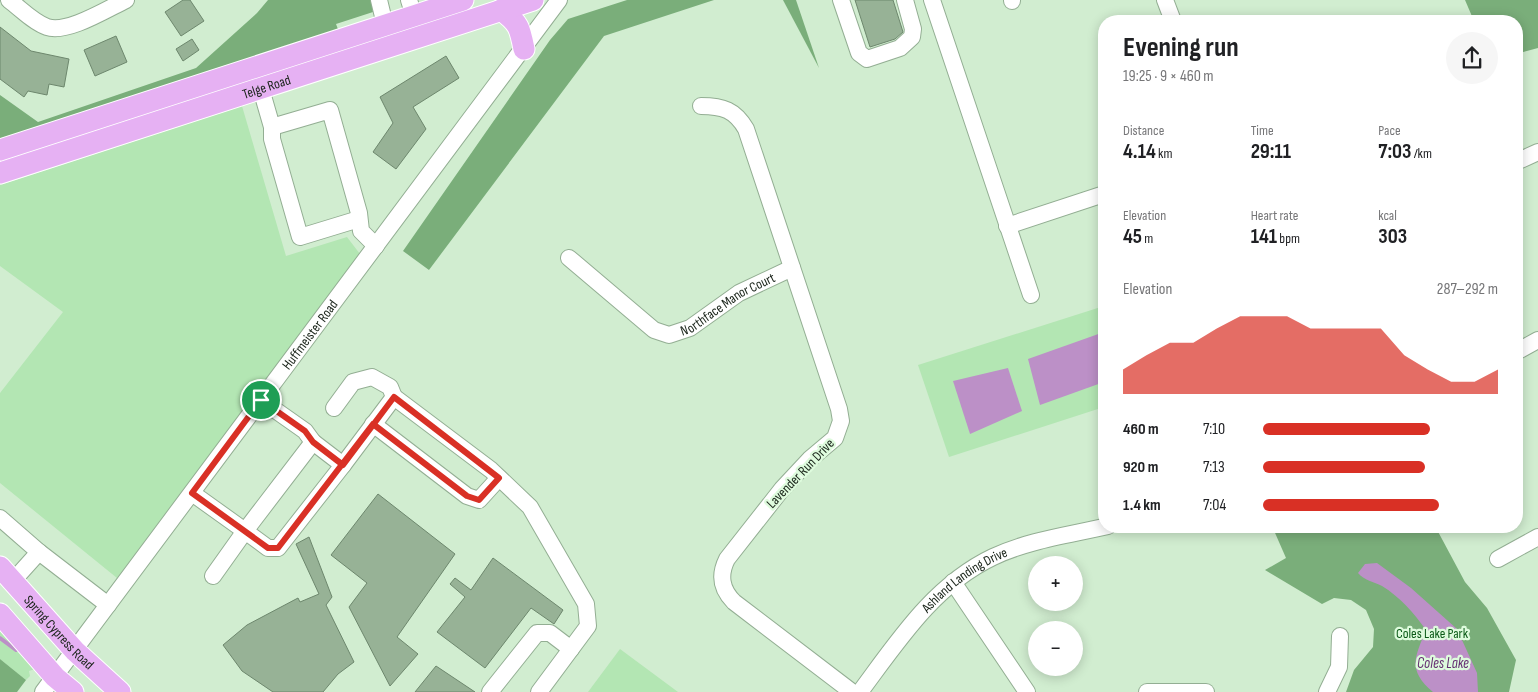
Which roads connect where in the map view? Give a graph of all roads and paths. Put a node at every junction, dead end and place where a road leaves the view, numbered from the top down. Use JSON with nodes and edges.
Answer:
{"nodes":[{"id":1,"x":9,"y":0,"type":"edge"},
{"id":2,"x":126,"y":0,"type":"edge"},
{"id":3,"x":379,"y":0,"type":"edge"},
{"id":4,"x":463,"y":0,"type":"edge"},
{"id":5,"x":533,"y":0,"type":"edge"},
{"id":6,"x":559,"y":0,"type":"edge"},
{"id":7,"x":841,"y":0,"type":"edge"},
{"id":8,"x":905,"y":0,"type":"edge"},
{"id":9,"x":932,"y":0,"type":"edge"},
{"id":10,"x":1165,"y":0,"type":"edge"},
{"id":11,"x":412,"y":8,"type":"edge"},
{"id":12,"x":501,"y":10,"type":"junction"},
{"id":13,"x":1170,"y":15,"type":"edge"},
{"id":14,"x":385,"y":25,"type":"junction"},
{"id":15,"x":404,"y":42,"type":"junction"},
{"id":16,"x":524,"y":49,"type":"junction"},
{"id":17,"x":261,"y":89,"type":"junction"},
{"id":18,"x":701,"y":106,"type":"dead end"},
{"id":19,"x":272,"y":127,"type":"junction"},
{"id":20,"x":28,"y":141,"type":"junction"},
{"id":21,"x":0,"y":150,"type":"edge"},
{"id":22,"x":1538,"y":152,"type":"edge"},
{"id":23,"x":1523,"y":159,"type":"edge"},
{"id":24,"x":35,"y":162,"type":"junction"},
{"id":25,"x":0,"y":173,"type":"edge"},
{"id":26,"x":1098,"y":196,"type":"edge"},
{"id":27,"x":359,"y":219,"type":"junction"},
{"id":28,"x":1008,"y":226,"type":"junction"},
{"id":29,"x":376,"y":246,"type":"junction"},
{"id":30,"x":569,"y":258,"type":"dead end"},
{"id":31,"x":792,"y":268,"type":"junction"},
{"id":32,"x":1031,"y":295,"type":"dead end"},
{"id":33,"x":1536,"y":346,"type":"edge"},
{"id":34,"x":1523,"y":350,"type":"edge"},
{"id":35,"x":394,"y":397,"type":"junction"},
{"id":36,"x":261,"y":400,"type":"junction"},
{"id":37,"x":334,"y":408,"type":"dead end"},
{"id":38,"x":373,"y":424,"type":"junction"},
{"id":39,"x":313,"y":442,"type":"junction"},
{"id":40,"x":343,"y":465,"type":"junction"},
{"id":41,"x":499,"y":478,"type":"junction"},
{"id":42,"x":192,"y":493,"type":"junction"},
{"id":43,"x":0,"y":518,"type":"edge"},
{"id":44,"x":1098,"y":528,"type":"edge"},
{"id":45,"x":245,"y":531,"type":"junction"},
{"id":46,"x":1538,"y":536,"type":"edge"},
{"id":47,"x":39,"y":552,"type":"junction"},
{"id":48,"x":1498,"y":559,"type":"dead end"},
{"id":49,"x":6,"y":575,"type":"edge"},
{"id":50,"x":213,"y":576,"type":"dead end"},
{"id":51,"x":953,"y":582,"type":"junction"},
{"id":52,"x":108,"y":605,"type":"junction"},
{"id":53,"x":0,"y":614,"type":"edge"},
{"id":54,"x":1340,"y":636,"type":"dead end"},
{"id":55,"x":571,"y":649,"type":"junction"},
{"id":56,"x":75,"y":651,"type":"junction"},
{"id":57,"x":49,"y":684,"type":"edge"},
{"id":58,"x":73,"y":692,"type":"edge"},
{"id":59,"x":120,"y":692,"type":"edge"},
{"id":60,"x":490,"y":692,"type":"edge"},
{"id":61,"x":539,"y":692,"type":"edge"},
{"id":62,"x":852,"y":692,"type":"edge"},
{"id":63,"x":860,"y":692,"type":"edge"},
{"id":64,"x":1027,"y":692,"type":"edge"},
{"id":65,"x":1147,"y":692,"type":"edge"},
{"id":66,"x":1206,"y":692,"type":"edge"},
{"id":67,"x":1326,"y":692,"type":"edge"}],
"edges":[{"from":1,"to":2,"type":"street"},
{"from":3,"to":14,"type":"street"},
{"from":4,"to":11,"type":"main road","name":"Telge Road"},
{"from":5,"to":12,"type":"main road","name":"Telge Road"},
{"from":6,"to":16,"type":"street","name":"Huffmeister Road"},
{"from":7,"to":8,"type":"street"},
{"from":9,"to":28,"type":"street"},
{"from":10,"to":13,"type":"street"},
{"from":11,"to":14,"type":"main road","name":"Telge Road"},
{"from":11,"to":15,"type":"street"},
{"from":12,"to":15,"type":"main road","name":"Telge Road"},
{"from":12,"to":16,"type":"main road"},
{"from":14,"to":15,"type":"street"},
{"from":14,"to":20,"type":"main road","name":"Telge Road"},
{"from":15,"to":17,"type":"main road","name":"Telge Road"},
{"from":16,"to":29,"type":"street","name":"Huffmeister Road"},
{"from":17,"to":19,"type":"street"},
{"from":17,"to":24,"type":"main road","name":"Telge Road"},
{"from":18,"to":31,"type":"street","name":"Lavender Run Drive"},
{"from":19,"to":27,"type":"street"},
{"from":19,"to":27,"type":"street"},
{"from":20,"to":21,"type":"main road","name":"Telge Road"},
{"from":20,"to":24,"type":"main road"},
{"from":22,"to":23,"type":"street"},
{"from":24,"to":25,"type":"main road","name":"Telge Road"},
{"from":26,"to":28,"type":"street"},
{"from":27,"to":29,"type":"street"},
{"from":28,"to":32,"type":"street"},
{"from":29,"to":36,"type":"street","name":"Huffmeister Road"},
{"from":30,"to":31,"type":"street","name":"Northface Manor Court"},
{"from":31,"to":62,"type":"street","name":"Lavender Run Drive"},
{"from":33,"to":34,"type":"street"},
{"from":35,"to":37,"type":"street"},
{"from":35,"to":38,"type":"street"},
{"from":35,"to":41,"type":"street"},
{"from":36,"to":39,"type":"street"},
{"from":36,"to":42,"type":"street","name":"Huffmeister Road"},
{"from":38,"to":40,"type":"street"},
{"from":38,"to":41,"type":"street"},
{"from":39,"to":40,"type":"street"},
{"from":39,"to":45,"type":"street"},
{"from":40,"to":45,"type":"street"},
{"from":41,"to":55,"type":"street"},
{"from":42,"to":45,"type":"street"},
{"from":42,"to":52,"type":"street","name":"Huffmeister Road"},
{"from":43,"to":47,"type":"street"},
{"from":44,"to":51,"type":"street","name":"Ashland Landing Drive"},
{"from":45,"to":50,"type":"street"},
{"from":46,"to":48,"type":"street"},
{"from":47,"to":49,"type":"street"},
{"from":47,"to":52,"type":"street"},
{"from":49,"to":56,"type":"main road","name":"Spring Cypress Road"},
{"from":51,"to":63,"type":"street","name":"Ashland Landing Drive"},
{"from":51,"to":64,"type":"street"},
{"from":52,"to":56,"type":"street","name":"Huffmeister Road"},
{"from":53,"to":57,"type":"main road"},
{"from":54,"to":67,"type":"street"},
{"from":55,"to":60,"type":"street"},
{"from":55,"to":61,"type":"street"},
{"from":56,"to":57,"type":"street","name":"Huffmeister Road"},
{"from":56,"to":59,"type":"main road","name":"Spring Cypress Road"},
{"from":57,"to":58,"type":"main road"},
{"from":65,"to":66,"type":"street"}]}
